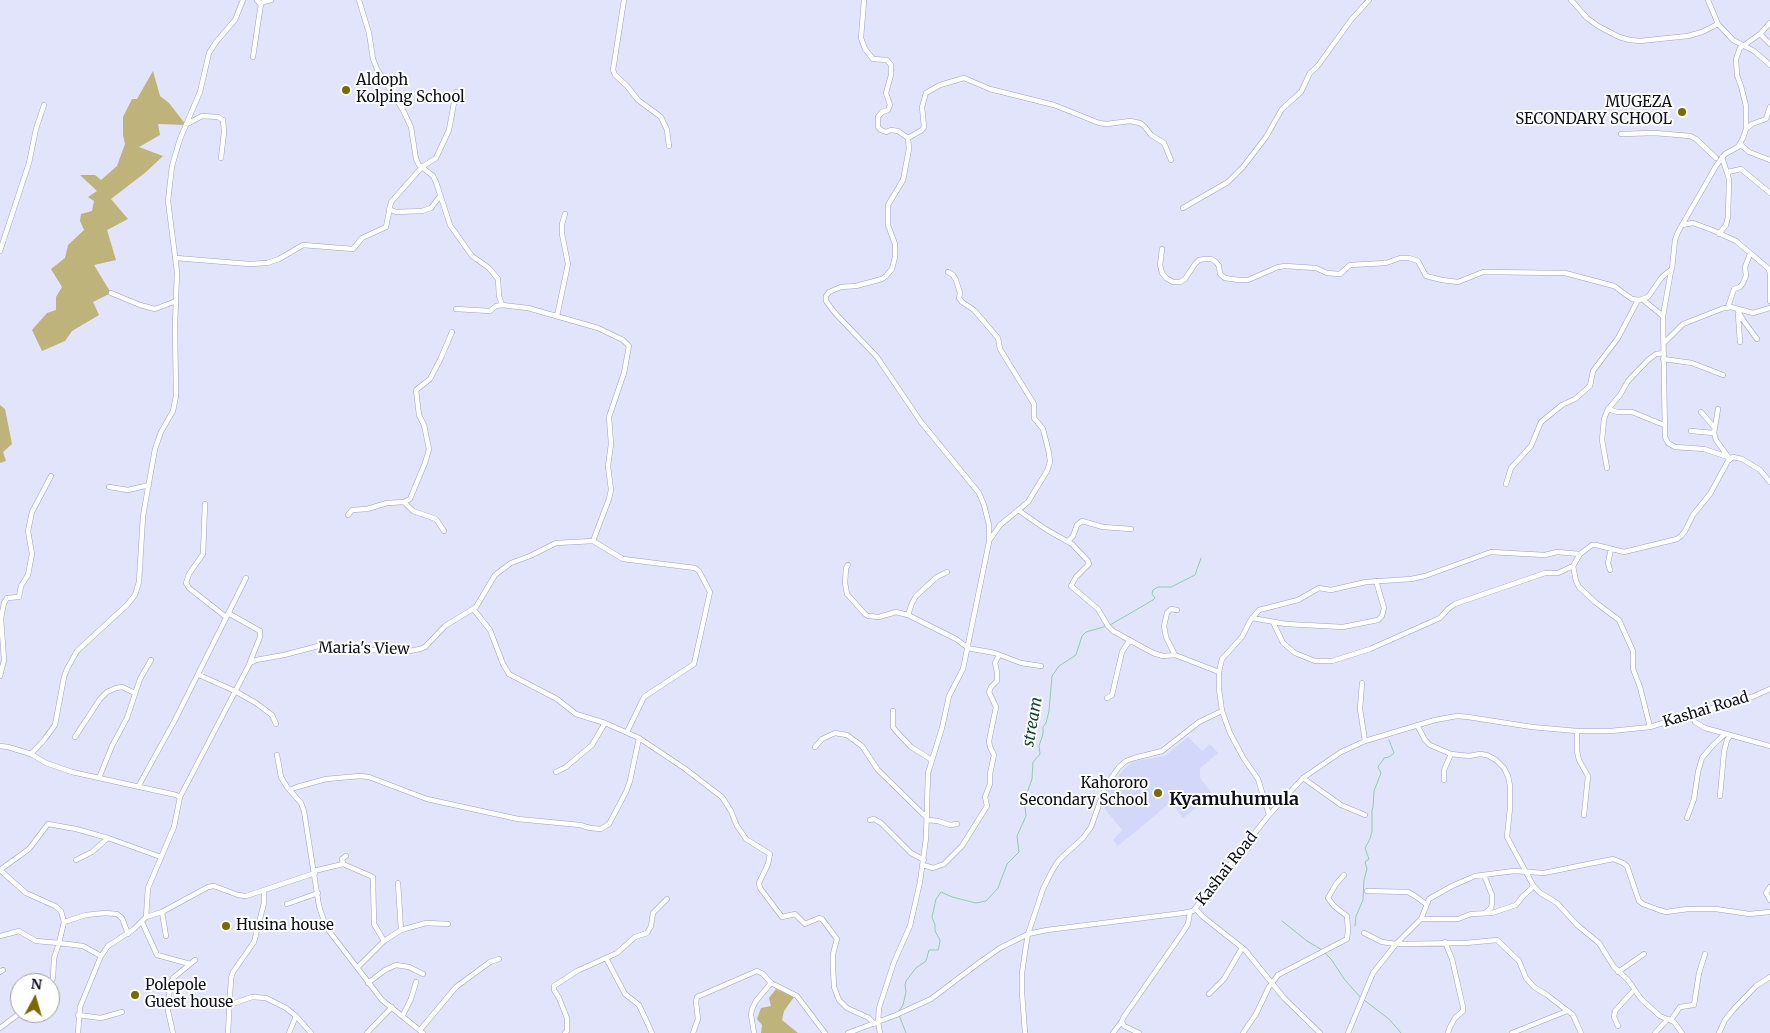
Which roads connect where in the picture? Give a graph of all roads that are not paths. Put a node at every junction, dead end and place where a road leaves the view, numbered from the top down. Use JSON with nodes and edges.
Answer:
{"nodes":[{"id":1,"x":243,"y":0,"type":"edge"},
{"id":2,"x":271,"y":0,"type":"edge"},
{"id":3,"x":359,"y":0,"type":"edge"},
{"id":4,"x":624,"y":0,"type":"edge"},
{"id":5,"x":864,"y":0,"type":"edge"},
{"id":6,"x":1369,"y":0,"type":"edge"},
{"id":7,"x":1571,"y":0,"type":"edge"},
{"id":8,"x":1708,"y":0,"type":"edge"},
{"id":9,"x":258,"y":1,"type":"edge"},
{"id":10,"x":1770,"y":23,"type":"edge"},
{"id":11,"x":1718,"y":24,"type":"junction"},
{"id":12,"x":1760,"y":34,"type":"junction"},
{"id":13,"x":1770,"y":44,"type":"edge"},
{"id":14,"x":1743,"y":46,"type":"junction"},
{"id":15,"x":252,"y":57,"type":"dead end"},
{"id":16,"x":1769,"y":63,"type":"edge"},
{"id":17,"x":456,"y":92,"type":"dead end"},
{"id":18,"x":44,"y":105,"type":"dead end"},
{"id":19,"x":1770,"y":107,"type":"edge"},
{"id":20,"x":1769,"y":116,"type":"edge"},
{"id":21,"x":186,"y":124,"type":"junction"},
{"id":22,"x":1746,"y":129,"type":"junction"},
{"id":23,"x":1622,"y":134,"type":"dead end"},
{"id":24,"x":908,"y":138,"type":"junction"},
{"id":25,"x":1741,"y":143,"type":"junction"},
{"id":26,"x":669,"y":146,"type":"dead end"},
{"id":27,"x":1722,"y":157,"type":"junction"},
{"id":28,"x":221,"y":158,"type":"dead end"},
{"id":29,"x":1716,"y":158,"type":"dead end"},
{"id":30,"x":1171,"y":160,"type":"dead end"},
{"id":31,"x":1770,"y":160,"type":"edge"},
{"id":32,"x":422,"y":167,"type":"junction"},
{"id":33,"x":1728,"y":172,"type":"junction"},
{"id":34,"x":1770,"y":193,"type":"edge"},
{"id":35,"x":440,"y":196,"type":"junction"},
{"id":36,"x":1184,"y":208,"type":"dead end"},
{"id":37,"x":389,"y":209,"type":"junction"},
{"id":38,"x":565,"y":214,"type":"dead end"},
{"id":39,"x":1681,"y":225,"type":"junction"},
{"id":40,"x":1720,"y":234,"type":"junction"},
{"id":41,"x":1162,"y":248,"type":"dead end"},
{"id":42,"x":0,"y":252,"type":"edge"},
{"id":43,"x":1750,"y":254,"type":"junction"},
{"id":44,"x":176,"y":258,"type":"junction"},
{"id":45,"x":1672,"y":269,"type":"junction"},
{"id":46,"x":948,"y":272,"type":"dead end"},
{"id":47,"x":110,"y":293,"type":"dead end"},
{"id":48,"x":1640,"y":299,"type":"junction"},
{"id":49,"x":176,"y":301,"type":"junction"},
{"id":50,"x":1770,"y":301,"type":"edge"},
{"id":51,"x":502,"y":305,"type":"junction"},
{"id":52,"x":1728,"y":306,"type":"junction"},
{"id":53,"x":1770,"y":308,"type":"edge"},
{"id":54,"x":456,"y":309,"type":"dead end"},
{"id":55,"x":1738,"y":311,"type":"junction"},
{"id":56,"x":558,"y":316,"type":"junction"},
{"id":57,"x":1663,"y":316,"type":"junction"},
{"id":58,"x":452,"y":332,"type":"dead end"},
{"id":59,"x":1758,"y":339,"type":"dead end"},
{"id":60,"x":1740,"y":342,"type":"dead end"},
{"id":61,"x":1664,"y":343,"type":"junction"},
{"id":62,"x":1664,"y":356,"type":"junction"},
{"id":63,"x":1723,"y":374,"type":"dead end"},
{"id":64,"x":1608,"y":409,"type":"junction"},
{"id":65,"x":1718,"y":410,"type":"dead end"},
{"id":66,"x":1701,"y":412,"type":"dead end"},
{"id":67,"x":1664,"y":425,"type":"junction"},
{"id":68,"x":1714,"y":427,"type":"junction"},
{"id":69,"x":1690,"y":431,"type":"dead end"},
{"id":70,"x":1714,"y":433,"type":"junction"},
{"id":71,"x":1730,"y":458,"type":"junction"},
{"id":72,"x":1607,"y":468,"type":"dead end"},
{"id":73,"x":51,"y":476,"type":"dead end"},
{"id":74,"x":1770,"y":482,"type":"edge"},
{"id":75,"x":1506,"y":484,"type":"dead end"},
{"id":76,"x":149,"y":485,"type":"junction"},
{"id":77,"x":109,"y":487,"type":"dead end"},
{"id":78,"x":404,"y":502,"type":"junction"},
{"id":79,"x":205,"y":504,"type":"dead end"},
{"id":80,"x":1018,"y":510,"type":"junction"},
{"id":81,"x":348,"y":515,"type":"dead end"},
{"id":82,"x":1131,"y":529,"type":"dead end"},
{"id":83,"x":444,"y":532,"type":"dead end"},
{"id":84,"x":593,"y":541,"type":"junction"},
{"id":85,"x":1068,"y":541,"type":"junction"},
{"id":86,"x":989,"y":542,"type":"junction"},
{"id":87,"x":1611,"y":549,"type":"junction"},
{"id":88,"x":1580,"y":554,"type":"junction"},
{"id":89,"x":848,"y":565,"type":"dead end"},
{"id":90,"x":1573,"y":566,"type":"junction"},
{"id":91,"x":1610,"y":570,"type":"dead end"},
{"id":92,"x":947,"y":572,"type":"dead end"},
{"id":93,"x":246,"y":578,"type":"dead end"},
{"id":94,"x":1376,"y":581,"type":"junction"},
{"id":95,"x":474,"y":610,"type":"junction"},
{"id":96,"x":1177,"y":610,"type":"dead end"},
{"id":97,"x":227,"y":615,"type":"junction"},
{"id":98,"x":908,"y":615,"type":"junction"},
{"id":99,"x":1252,"y":618,"type":"junction"},
{"id":100,"x":1273,"y":622,"type":"junction"},
{"id":101,"x":1129,"y":641,"type":"junction"},
{"id":102,"x":967,"y":647,"type":"junction"},
{"id":103,"x":999,"y":655,"type":"junction"},
{"id":104,"x":1175,"y":655,"type":"junction"},
{"id":105,"x":151,"y":660,"type":"dead end"},
{"id":106,"x":250,"y":663,"type":"junction"},
{"id":107,"x":1041,"y":666,"type":"dead end"},
{"id":108,"x":1219,"y":672,"type":"junction"},
{"id":109,"x":0,"y":673,"type":"edge"},
{"id":110,"x":198,"y":675,"type":"junction"},
{"id":111,"x":1362,"y":683,"type":"dead end"},
{"id":112,"x":1770,"y":688,"type":"edge"},
{"id":113,"x":235,"y":691,"type":"junction"},
{"id":114,"x":135,"y":693,"type":"junction"},
{"id":115,"x":1107,"y":698,"type":"dead end"},
{"id":116,"x":893,"y":711,"type":"dead end"},
{"id":117,"x":1222,"y":711,"type":"junction"},
{"id":118,"x":1693,"y":717,"type":"junction"},
{"id":119,"x":605,"y":723,"type":"junction"},
{"id":120,"x":276,"y":724,"type":"dead end"},
{"id":121,"x":1417,"y":725,"type":"junction"},
{"id":122,"x":1650,"y":727,"type":"junction"},
{"id":123,"x":1577,"y":731,"type":"junction"},
{"id":124,"x":627,"y":732,"type":"junction"},
{"id":125,"x":1728,"y":735,"type":"junction"},
{"id":126,"x":75,"y":737,"type":"dead end"},
{"id":127,"x":639,"y":738,"type":"junction"},
{"id":128,"x":1365,"y":741,"type":"junction"},
{"id":129,"x":0,"y":746,"type":"edge"},
{"id":130,"x":1770,"y":746,"type":"edge"},
{"id":131,"x":815,"y":748,"type":"dead end"},
{"id":132,"x":31,"y":754,"type":"junction"},
{"id":133,"x":277,"y":754,"type":"dead end"},
{"id":134,"x":1451,"y":754,"type":"junction"},
{"id":135,"x":932,"y":760,"type":"junction"},
{"id":136,"x":556,"y":772,"type":"dead end"},
{"id":137,"x":99,"y":778,"type":"junction"},
{"id":138,"x":1302,"y":778,"type":"junction"},
{"id":139,"x":1444,"y":780,"type":"dead end"},
{"id":140,"x":138,"y":787,"type":"junction"},
{"id":141,"x":290,"y":790,"type":"junction"},
{"id":142,"x":1720,"y":796,"type":"dead end"},
{"id":143,"x":180,"y":797,"type":"junction"},
{"id":144,"x":1270,"y":815,"type":"junction"},
{"id":145,"x":1365,"y":815,"type":"dead end"},
{"id":146,"x":1584,"y":815,"type":"dead end"},
{"id":147,"x":1687,"y":818,"type":"dead end"},
{"id":148,"x":927,"y":819,"type":"junction"},
{"id":149,"x":870,"y":820,"type":"dead end"},
{"id":150,"x":957,"y":824,"type":"dead end"},
{"id":151,"x":108,"y":838,"type":"junction"},
{"id":152,"x":346,"y":856,"type":"dead end"},
{"id":153,"x":161,"y":857,"type":"junction"},
{"id":154,"x":76,"y":860,"type":"dead end"},
{"id":155,"x":924,"y":862,"type":"junction"},
{"id":156,"x":343,"y":864,"type":"junction"},
{"id":157,"x":0,"y":870,"type":"edge"},
{"id":158,"x":1527,"y":871,"type":"junction"},
{"id":159,"x":314,"y":872,"type":"junction"},
{"id":160,"x":1484,"y":874,"type":"junction"},
{"id":161,"x":1344,"y":876,"type":"dead end"},
{"id":162,"x":398,"y":883,"type":"dead end"},
{"id":163,"x":1533,"y":885,"type":"junction"},
{"id":164,"x":1770,"y":887,"type":"edge"},
{"id":165,"x":264,"y":891,"type":"junction"},
{"id":166,"x":1367,"y":891,"type":"dead end"},
{"id":167,"x":318,"y":893,"type":"junction"},
{"id":168,"x":668,"y":899,"type":"dead end"},
{"id":169,"x":1770,"y":900,"type":"edge"},
{"id":170,"x":287,"y":904,"type":"dead end"},
{"id":171,"x":1426,"y":904,"type":"junction"},
{"id":172,"x":1196,"y":909,"type":"junction"},
{"id":173,"x":162,"y":912,"type":"junction"},
{"id":174,"x":1190,"y":912,"type":"junction"},
{"id":175,"x":1770,"y":912,"type":"edge"},
{"id":176,"x":1485,"y":914,"type":"junction"},
{"id":177,"x":146,"y":917,"type":"junction"},
{"id":178,"x":1421,"y":918,"type":"junction"},
{"id":179,"x":64,"y":922,"type":"junction"},
{"id":180,"x":142,"y":922,"type":"junction"},
{"id":181,"x":448,"y":924,"type":"dead end"},
{"id":182,"x":401,"y":930,"type":"junction"},
{"id":183,"x":1364,"y":932,"type":"dead end"},
{"id":184,"x":128,"y":934,"type":"junction"},
{"id":185,"x":1028,"y":934,"type":"junction"},
{"id":186,"x":0,"y":936,"type":"edge"},
{"id":187,"x":166,"y":936,"type":"dead end"},
{"id":188,"x":384,"y":941,"type":"junction"},
{"id":189,"x":1445,"y":942,"type":"junction"},
{"id":190,"x":59,"y":943,"type":"junction"},
{"id":191,"x":1396,"y":944,"type":"junction"},
{"id":192,"x":1242,"y":948,"type":"junction"},
{"id":193,"x":1644,"y":954,"type":"dead end"},
{"id":194,"x":1705,"y":954,"type":"dead end"},
{"id":195,"x":101,"y":956,"type":"junction"},
{"id":196,"x":606,"y":958,"type":"junction"},
{"id":197,"x":498,"y":959,"type":"dead end"},
{"id":198,"x":195,"y":960,"type":"dead end"},
{"id":199,"x":190,"y":964,"type":"junction"},
{"id":200,"x":358,"y":967,"type":"junction"},
{"id":201,"x":1618,"y":972,"type":"junction"},
{"id":202,"x":53,"y":973,"type":"edge"},
{"id":203,"x":423,"y":974,"type":"dead end"},
{"id":204,"x":1770,"y":977,"type":"edge"},
{"id":205,"x":416,"y":982,"type":"dead end"},
{"id":206,"x":368,"y":983,"type":"junction"},
{"id":207,"x":771,"y":983,"type":"junction"},
{"id":208,"x":1272,"y":984,"type":"junction"},
{"id":209,"x":1634,"y":990,"type":"junction"},
{"id":210,"x":1209,"y":994,"type":"dead end"},
{"id":211,"x":230,"y":1005,"type":"junction"},
{"id":212,"x":392,"y":1007,"type":"junction"},
{"id":213,"x":1567,"y":1011,"type":"junction"},
{"id":214,"x":122,"y":1012,"type":"dead end"},
{"id":215,"x":78,"y":1015,"type":"junction"},
{"id":216,"x":403,"y":1015,"type":"junction"},
{"id":217,"x":296,"y":1016,"type":"junction"},
{"id":218,"x":1669,"y":1020,"type":"junction"},
{"id":219,"x":1122,"y":1021,"type":"junction"},
{"id":220,"x":876,"y":1023,"type":"junction"},
{"id":221,"x":1618,"y":1026,"type":"dead end"},
{"id":222,"x":422,"y":1031,"type":"edge"},
{"id":223,"x":78,"y":1033,"type":"edge"},
{"id":224,"x":173,"y":1033,"type":"edge"},
{"id":225,"x":228,"y":1033,"type":"edge"},
{"id":226,"x":289,"y":1033,"type":"edge"},
{"id":227,"x":311,"y":1033,"type":"edge"},
{"id":228,"x":367,"y":1033,"type":"edge"},
{"id":229,"x":565,"y":1033,"type":"edge"},
{"id":230,"x":652,"y":1033,"type":"edge"},
{"id":231,"x":693,"y":1033,"type":"edge"},
{"id":232,"x":754,"y":1033,"type":"edge"},
{"id":233,"x":825,"y":1033,"type":"edge"},
{"id":234,"x":848,"y":1033,"type":"edge"},
{"id":235,"x":880,"y":1033,"type":"edge"},
{"id":236,"x":1025,"y":1033,"type":"edge"},
{"id":237,"x":1113,"y":1033,"type":"edge"},
{"id":238,"x":1139,"y":1033,"type":"edge"},
{"id":239,"x":1243,"y":1033,"type":"edge"},
{"id":240,"x":1320,"y":1033,"type":"edge"},
{"id":241,"x":1348,"y":1033,"type":"edge"},
{"id":242,"x":1448,"y":1033,"type":"edge"},
{"id":243,"x":1512,"y":1033,"type":"edge"},
{"id":244,"x":1581,"y":1033,"type":"edge"},
{"id":245,"x":1655,"y":1033,"type":"edge"},
{"id":246,"x":1682,"y":1033,"type":"edge"},
{"id":247,"x":1719,"y":1033,"type":"edge"}],
"edges":[{"from":1,"to":21,"type":"street"},
{"from":2,"to":9,"type":"street"},
{"from":3,"to":32,"type":"street"},
{"from":4,"to":26,"type":"street"},
{"from":5,"to":24,"type":"street"},
{"from":6,"to":36,"type":"street"},
{"from":7,"to":11,"type":"street"},
{"from":8,"to":11,"type":"street"},
{"from":9,"to":15,"type":"street"},
{"from":10,"to":12,"type":"street"},
{"from":11,"to":14,"type":"street"},
{"from":12,"to":13,"type":"street"},
{"from":12,"to":14,"type":"street"},
{"from":14,"to":16,"type":"street"},
{"from":14,"to":22,"type":"street"},
{"from":17,"to":32,"type":"street"},
{"from":18,"to":42,"type":"street"},
{"from":19,"to":20,"type":"street"},
{"from":20,"to":22,"type":"street"},
{"from":21,"to":28,"type":"street"},
{"from":21,"to":44,"type":"street"},
{"from":22,"to":25,"type":"street"},
{"from":23,"to":29,"type":"street"},
{"from":24,"to":30,"type":"street"},
{"from":24,"to":86,"type":"street"},
{"from":25,"to":27,"type":"street"},
{"from":25,"to":31,"type":"street"},
{"from":27,"to":33,"type":"street"},
{"from":27,"to":39,"type":"street"},
{"from":32,"to":35,"type":"street"},
{"from":32,"to":37,"type":"street"},
{"from":33,"to":34,"type":"street"},
{"from":33,"to":40,"type":"street"},
{"from":35,"to":37,"type":"street"},
{"from":35,"to":51,"type":"street"},
{"from":37,"to":44,"type":"street"},
{"from":38,"to":56,"type":"street"},
{"from":39,"to":40,"type":"street"},
{"from":39,"to":45,"type":"street"},
{"from":40,"to":43,"type":"street"},
{"from":41,"to":48,"type":"street"},
{"from":43,"to":50,"type":"street"},
{"from":43,"to":52,"type":"street"},
{"from":44,"to":49,"type":"street"},
{"from":45,"to":48,"type":"street"},
{"from":45,"to":57,"type":"street"},
{"from":46,"to":80,"type":"street"},
{"from":47,"to":49,"type":"street"},
{"from":48,"to":57,"type":"street"},
{"from":48,"to":75,"type":"street"},
{"from":49,"to":76,"type":"street"},
{"from":51,"to":54,"type":"street"},
{"from":51,"to":56,"type":"street"},
{"from":52,"to":55,"type":"street"},
{"from":52,"to":61,"type":"street"},
{"from":53,"to":55,"type":"street"},
{"from":55,"to":59,"type":"street"},
{"from":55,"to":60,"type":"street"},
{"from":56,"to":84,"type":"street"},
{"from":57,"to":61,"type":"street"},
{"from":58,"to":78,"type":"street"},
{"from":61,"to":62,"type":"street"},
{"from":62,"to":63,"type":"street"},
{"from":62,"to":64,"type":"street"},
{"from":62,"to":67,"type":"street"},
{"from":64,"to":67,"type":"street"},
{"from":64,"to":72,"type":"street"},
{"from":65,"to":68,"type":"street"},
{"from":66,"to":68,"type":"street"},
{"from":67,"to":71,"type":"street"},
{"from":68,"to":70,"type":"street"},
{"from":69,"to":70,"type":"street"},
{"from":70,"to":71,"type":"street"},
{"from":71,"to":74,"type":"street"},
{"from":71,"to":87,"type":"street"},
{"from":73,"to":109,"type":"street"},
{"from":76,"to":77,"type":"street"},
{"from":76,"to":132,"type":"street"},
{"from":78,"to":81,"type":"street"},
{"from":78,"to":83,"type":"street"},
{"from":79,"to":97,"type":"street"},
{"from":80,"to":85,"type":"street"},
{"from":80,"to":86,"type":"street"},
{"from":82,"to":85,"type":"street"},
{"from":84,"to":95,"type":"street"},
{"from":84,"to":124,"type":"street"},
{"from":85,"to":101,"type":"street"},
{"from":86,"to":102,"type":"street"},
{"from":87,"to":88,"type":"street"},
{"from":87,"to":91,"type":"street"},
{"from":88,"to":90,"type":"street"},
{"from":88,"to":94,"type":"street"},
{"from":89,"to":98,"type":"street"},
{"from":90,"to":100,"type":"street"},
{"from":90,"to":122,"type":"street"},
{"from":92,"to":98,"type":"street"},
{"from":93,"to":97,"type":"street"},
{"from":94,"to":99,"type":"street"},
{"from":94,"to":100,"type":"street"},
{"from":95,"to":106,"type":"street","name":"Maria's View"},
{"from":95,"to":119,"type":"street"},
{"from":96,"to":104,"type":"street"},
{"from":97,"to":106,"type":"street"},
{"from":97,"to":110,"type":"street"},
{"from":98,"to":102,"type":"street"},
{"from":99,"to":100,"type":"street"},
{"from":99,"to":108,"type":"street"},
{"from":101,"to":104,"type":"street"},
{"from":101,"to":115,"type":"street"},
{"from":102,"to":103,"type":"street"},
{"from":102,"to":135,"type":"street"},
{"from":103,"to":107,"type":"street"},
{"from":103,"to":155,"type":"street"},
{"from":104,"to":108,"type":"street"},
{"from":105,"to":114,"type":"street"},
{"from":106,"to":113,"type":"street"},
{"from":108,"to":117,"type":"street"},
{"from":110,"to":113,"type":"street"},
{"from":110,"to":140,"type":"street"},
{"from":111,"to":128,"type":"street"},
{"from":112,"to":118,"type":"street","name":"Kashai Road"},
{"from":113,"to":120,"type":"street"},
{"from":113,"to":143,"type":"street"},
{"from":114,"to":126,"type":"street"},
{"from":114,"to":137,"type":"street"},
{"from":116,"to":135,"type":"street"},
{"from":117,"to":144,"type":"street"},
{"from":117,"to":185,"type":"street"},
{"from":118,"to":122,"type":"street","name":"Kashai Road"},
{"from":118,"to":125,"type":"street"},
{"from":119,"to":124,"type":"street"},
{"from":119,"to":136,"type":"street"},
{"from":121,"to":123,"type":"street","name":"Kashai Road"},
{"from":121,"to":128,"type":"street","name":"Kashai Road"},
{"from":121,"to":134,"type":"street"},
{"from":122,"to":123,"type":"street","name":"Kashai Road"},
{"from":123,"to":146,"type":"street"},
{"from":124,"to":127,"type":"street"},
{"from":125,"to":130,"type":"street"},
{"from":125,"to":142,"type":"street"},
{"from":125,"to":147,"type":"street"},
{"from":127,"to":141,"type":"street"},
{"from":127,"to":220,"type":"street"},
{"from":128,"to":138,"type":"street","name":"Kashai Road"},
{"from":129,"to":132,"type":"street"},
{"from":131,"to":148,"type":"street"},
{"from":132,"to":137,"type":"street"},
{"from":133,"to":141,"type":"street"},
{"from":134,"to":139,"type":"street"},
{"from":134,"to":158,"type":"street"},
{"from":135,"to":148,"type":"street"},
{"from":137,"to":140,"type":"street"},
{"from":138,"to":144,"type":"street","name":"Kashai Road"},
{"from":138,"to":145,"type":"street"},
{"from":140,"to":143,"type":"street"},
{"from":141,"to":159,"type":"street"},
{"from":143,"to":153,"type":"street"},
{"from":144,"to":172,"type":"street","name":"Kashai Road"},
{"from":148,"to":150,"type":"street"},
{"from":148,"to":155,"type":"street"},
{"from":149,"to":155,"type":"street"},
{"from":151,"to":153,"type":"street"},
{"from":151,"to":154,"type":"street"},
{"from":151,"to":157,"type":"street"},
{"from":152,"to":156,"type":"street"},
{"from":153,"to":177,"type":"street"},
{"from":155,"to":220,"type":"street"},
{"from":156,"to":159,"type":"street"},
{"from":156,"to":188,"type":"street"},
{"from":157,"to":179,"type":"street"},
{"from":158,"to":160,"type":"street"},
{"from":158,"to":163,"type":"street"},
{"from":158,"to":175,"type":"street"},
{"from":159,"to":165,"type":"street"},
{"from":159,"to":167,"type":"street"},
{"from":160,"to":171,"type":"street"},
{"from":160,"to":176,"type":"street"},
{"from":161,"to":208,"type":"street"},
{"from":162,"to":182,"type":"street"},
{"from":163,"to":176,"type":"street"},
{"from":163,"to":201,"type":"street"},
{"from":164,"to":169,"type":"street"},
{"from":165,"to":173,"type":"street"},
{"from":165,"to":211,"type":"street"},
{"from":166,"to":171,"type":"street"},
{"from":167,"to":170,"type":"street"},
{"from":167,"to":200,"type":"street"},
{"from":168,"to":196,"type":"street"},
{"from":171,"to":178,"type":"street"},
{"from":172,"to":174,"type":"street","name":"Kashai Road"},
{"from":172,"to":192,"type":"street"},
{"from":173,"to":177,"type":"street"},
{"from":173,"to":187,"type":"street"},
{"from":174,"to":185,"type":"street","name":"Kashai Road"},
{"from":174,"to":219,"type":"street"},
{"from":176,"to":178,"type":"street"},
{"from":177,"to":180,"type":"street"},
{"from":178,"to":191,"type":"street"},
{"from":179,"to":184,"type":"street"},
{"from":179,"to":190,"type":"street"},
{"from":180,"to":184,"type":"street"},
{"from":180,"to":199,"type":"street"},
{"from":181,"to":182,"type":"street"},
{"from":182,"to":188,"type":"street"},
{"from":183,"to":191,"type":"street"},
{"from":184,"to":195,"type":"street"},
{"from":185,"to":220,"type":"street","name":"Kashai Road"},
{"from":185,"to":236,"type":"street"},
{"from":186,"to":190,"type":"street"},
{"from":188,"to":200,"type":"street"},
{"from":189,"to":191,"type":"street"},
{"from":189,"to":213,"type":"street"},
{"from":189,"to":242,"type":"street"},
{"from":190,"to":195,"type":"street"},
{"from":190,"to":202,"type":"street"},
{"from":191,"to":241,"type":"street"},
{"from":192,"to":208,"type":"street"},
{"from":192,"to":210,"type":"street"},
{"from":193,"to":201,"type":"street"},
{"from":194,"to":218,"type":"street"},
{"from":195,"to":215,"type":"street"},
{"from":196,"to":229,"type":"street"},
{"from":196,"to":230,"type":"street"},
{"from":197,"to":222,"type":"street"},
{"from":198,"to":199,"type":"street"},
{"from":199,"to":224,"type":"street"},
{"from":200,"to":206,"type":"street"},
{"from":201,"to":209,"type":"street"},
{"from":203,"to":206,"type":"street"},
{"from":204,"to":247,"type":"street"},
{"from":205,"to":216,"type":"street"},
{"from":206,"to":212,"type":"street"},
{"from":207,"to":231,"type":"street"},
{"from":207,"to":232,"type":"street"},
{"from":207,"to":233,"type":"street"},
{"from":208,"to":239,"type":"street"},
{"from":208,"to":240,"type":"street"},
{"from":209,"to":218,"type":"street"},
{"from":209,"to":221,"type":"street"},
{"from":211,"to":217,"type":"street"},
{"from":211,"to":225,"type":"street"},
{"from":212,"to":216,"type":"street"},
{"from":212,"to":228,"type":"street"},
{"from":213,"to":243,"type":"street"},
{"from":213,"to":244,"type":"street"},
{"from":214,"to":215,"type":"street"},
{"from":215,"to":223,"type":"street"},
{"from":216,"to":222,"type":"street"},
{"from":217,"to":226,"type":"street"},
{"from":217,"to":227,"type":"street"},
{"from":218,"to":245,"type":"street"},
{"from":218,"to":246,"type":"street"},
{"from":219,"to":237,"type":"street"},
{"from":219,"to":238,"type":"street"},
{"from":220,"to":234,"type":"street","name":"Kashai Road"},
{"from":220,"to":235,"type":"street"}]}
